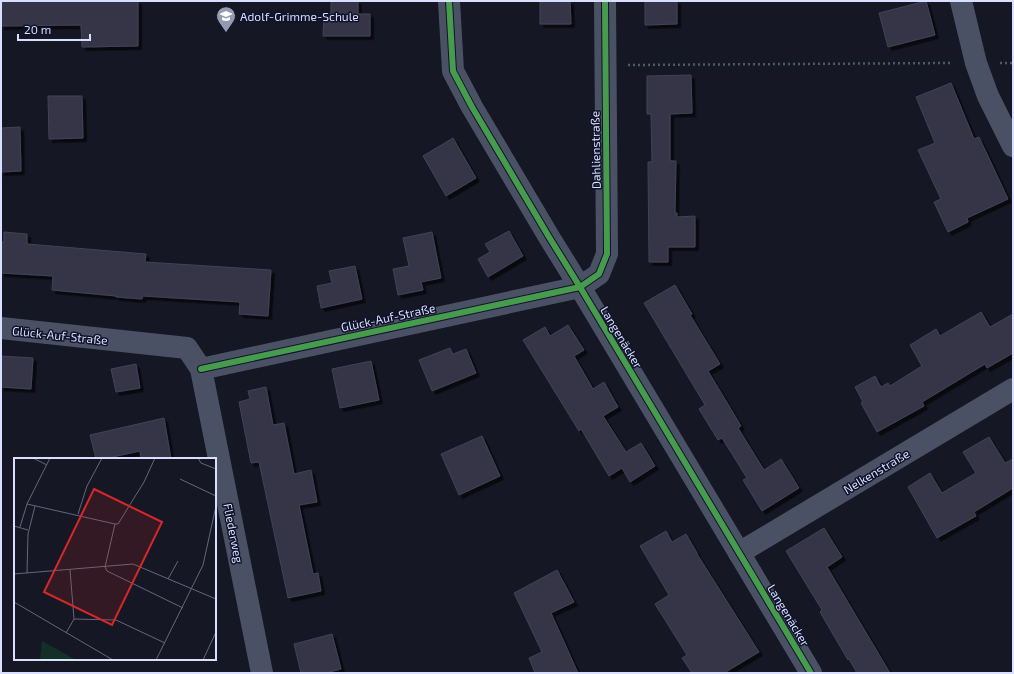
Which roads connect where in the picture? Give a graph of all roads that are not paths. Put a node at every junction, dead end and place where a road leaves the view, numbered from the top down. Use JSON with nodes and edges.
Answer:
{"nodes":[{"id":1,"x":449,"y":1,"type":"edge"},
{"id":2,"x":605,"y":1,"type":"edge"},
{"id":3,"x":961,"y":1,"type":"edge"},
{"id":4,"x":1013,"y":146,"type":"edge"},
{"id":5,"x":580,"y":287,"type":"junction"},
{"id":6,"x":1,"y":328,"type":"edge"},
{"id":7,"x":201,"y":369,"type":"junction"},
{"id":8,"x":1013,"y":389,"type":"edge"},
{"id":9,"x":739,"y":553,"type":"junction"},
{"id":10,"x":262,"y":673,"type":"edge"},
{"id":11,"x":811,"y":673,"type":"edge"}],
"edges":[{"from":1,"to":5,"type":"street","name":"Langenäcker"},
{"from":2,"to":5,"type":"street","name":"Dahlienstraße"},
{"from":3,"to":4,"type":"street"},
{"from":5,"to":7,"type":"street","name":"Glück-Auf-Straße"},
{"from":5,"to":9,"type":"street","name":"Langenäcker"},
{"from":6,"to":7,"type":"street","name":"Glück-Auf-Straße"},
{"from":7,"to":10,"type":"street","name":"Fliederweg"},
{"from":8,"to":9,"type":"street","name":"Nelkenstraße"},
{"from":9,"to":11,"type":"street","name":"Langenäcker"}]}
